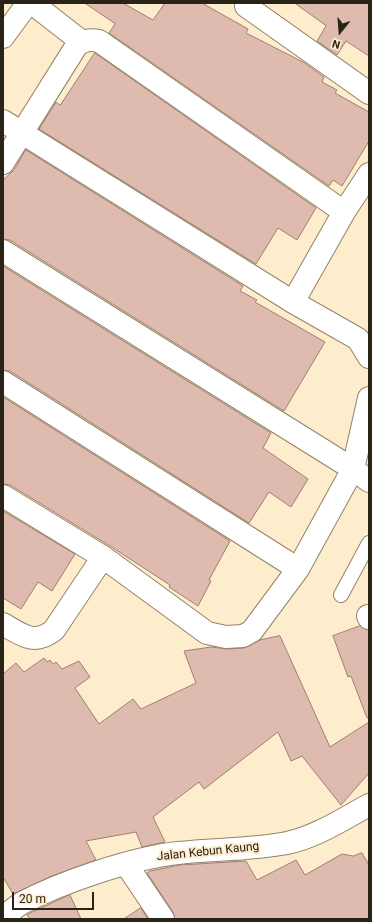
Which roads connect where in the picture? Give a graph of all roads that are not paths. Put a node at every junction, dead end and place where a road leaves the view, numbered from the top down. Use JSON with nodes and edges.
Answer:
{"nodes":[{"id":1,"x":28,"y":3,"type":"edge"},
{"id":2,"x":32,"y":3,"type":"edge"},
{"id":3,"x":246,"y":6,"type":"dead end"},
{"id":4,"x":3,"y":36,"type":"edge"},
{"id":5,"x":82,"y":42,"type":"junction"},
{"id":6,"x":369,"y":93,"type":"edge"},
{"id":7,"x":3,"y":121,"type":"edge"},
{"id":8,"x":21,"y":133,"type":"junction"},
{"id":9,"x":3,"y":163,"type":"edge"},
{"id":10,"x":369,"y":174,"type":"edge"},
{"id":11,"x":344,"y":212,"type":"junction"},
{"id":12,"x":3,"y":251,"type":"edge"},
{"id":13,"x":293,"y":302,"type":"junction"},
{"id":14,"x":369,"y":357,"type":"edge"},
{"id":15,"x":3,"y":382,"type":"edge"},
{"id":16,"x":369,"y":398,"type":"edge"},
{"id":17,"x":361,"y":475,"type":"edge"},
{"id":18,"x":3,"y":496,"type":"edge"},
{"id":19,"x":369,"y":543,"type":"edge"},
{"id":20,"x":103,"y":557,"type":"junction"},
{"id":21,"x":298,"y":569,"type":"junction"},
{"id":22,"x":341,"y":596,"type":"dead end"},
{"id":23,"x":3,"y":624,"type":"edge"},
{"id":24,"x":369,"y":805,"type":"edge"},
{"id":25,"x":126,"y":864,"type":"junction"},
{"id":26,"x":3,"y":918,"type":"edge"},
{"id":27,"x":163,"y":919,"type":"edge"}],
"edges":[{"from":1,"to":4,"type":"street"},
{"from":2,"to":5,"type":"street"},
{"from":3,"to":6,"type":"street"},
{"from":5,"to":8,"type":"street"},
{"from":5,"to":11,"type":"street"},
{"from":7,"to":8,"type":"street"},
{"from":8,"to":9,"type":"street"},
{"from":8,"to":13,"type":"street"},
{"from":10,"to":11,"type":"street"},
{"from":11,"to":13,"type":"street"},
{"from":12,"to":17,"type":"street"},
{"from":13,"to":14,"type":"street"},
{"from":15,"to":21,"type":"street"},
{"from":16,"to":17,"type":"street"},
{"from":17,"to":21,"type":"street"},
{"from":18,"to":20,"type":"street"},
{"from":19,"to":22,"type":"lane"},
{"from":20,"to":21,"type":"street"},
{"from":20,"to":23,"type":"street"},
{"from":24,"to":25,"type":"street","name":"Jalan Kebun Kaung"},
{"from":25,"to":26,"type":"street","name":"Jalan Kebun Kaung"},
{"from":25,"to":27,"type":"street"}]}
